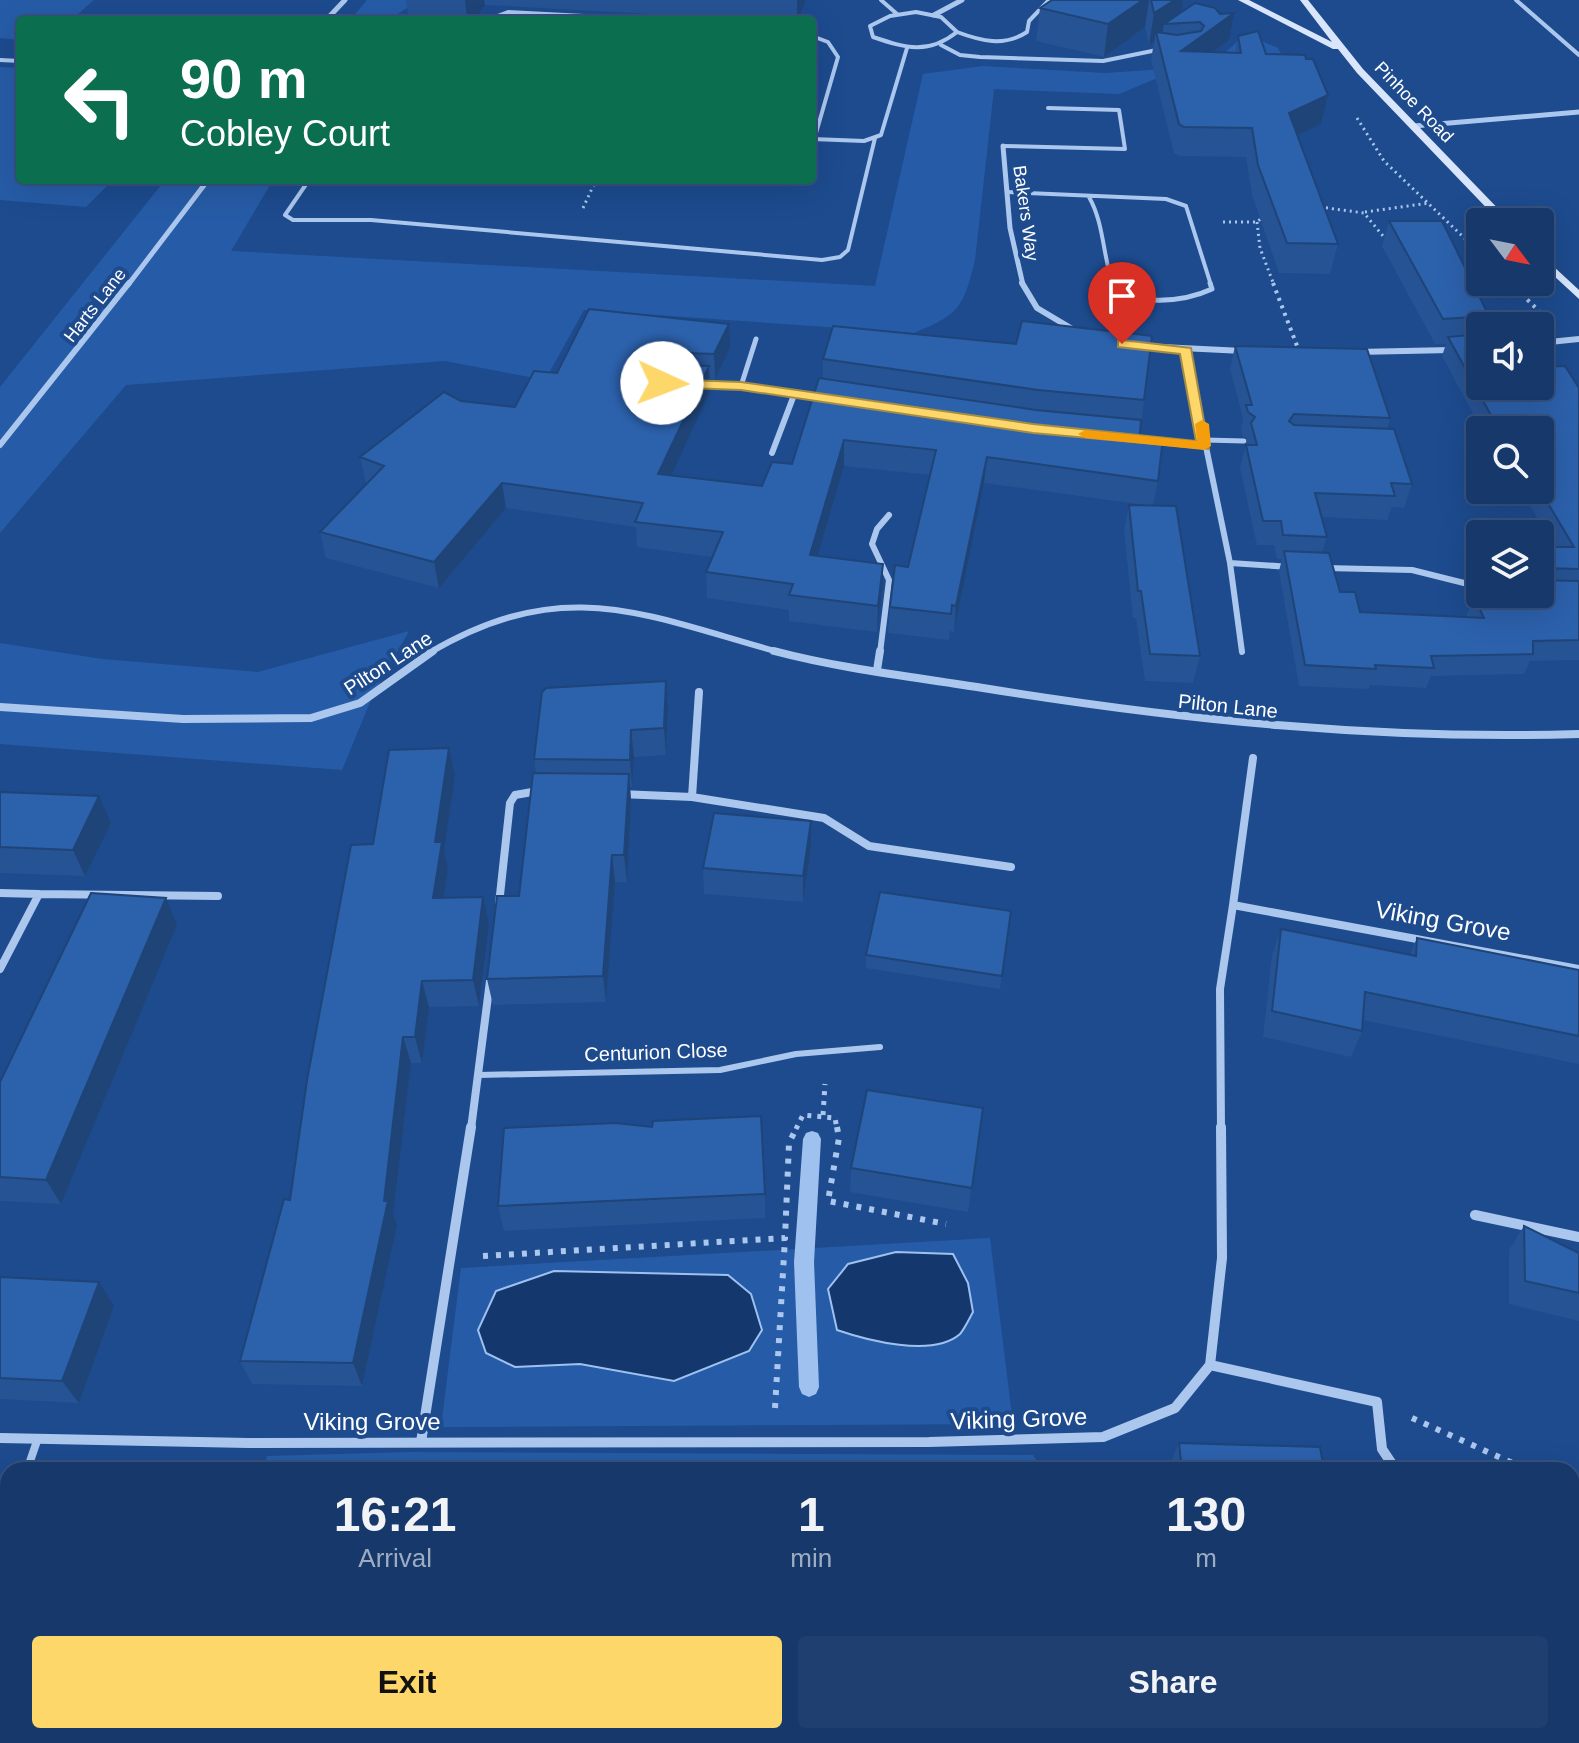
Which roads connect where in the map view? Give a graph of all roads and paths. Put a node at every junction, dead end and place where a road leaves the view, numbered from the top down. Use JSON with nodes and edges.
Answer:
{"nodes":[{"id":1,"x":345,"y":0,"type":"edge"},
{"id":2,"x":881,"y":0,"type":"edge"},
{"id":3,"x":962,"y":0,"type":"edge"},
{"id":4,"x":1049,"y":0,"type":"edge"},
{"id":5,"x":1242,"y":0,"type":"edge"},
{"id":6,"x":1304,"y":0,"type":"edge"},
{"id":7,"x":1516,"y":0,"type":"edge"},
{"id":8,"x":897,"y":14,"type":"junction"},
{"id":9,"x":934,"y":15,"type":"junction"},
{"id":10,"x":330,"y":16,"type":"edge"},
{"id":11,"x":498,"y":16,"type":"edge"},
{"id":12,"x":584,"y":16,"type":"edge"},
{"id":13,"x":957,"y":32,"type":"junction"},
{"id":14,"x":816,"y":38,"type":"edge"},
{"id":15,"x":941,"y":45,"type":"junction"},
{"id":16,"x":1161,"y":47,"type":"edge"},
{"id":17,"x":907,"y":48,"type":"junction"},
{"id":18,"x":1341,"y":50,"type":"junction"},
{"id":19,"x":1144,"y":54,"type":"junction"},
{"id":20,"x":1579,"y":55,"type":"edge"},
{"id":21,"x":1156,"y":56,"type":"edge"},
{"id":22,"x":1048,"y":108,"type":"dead end"},
{"id":23,"x":1579,"y":112,"type":"edge"},
{"id":24,"x":1414,"y":126,"type":"junction"},
{"id":25,"x":816,"y":130,"type":"edge"},
{"id":26,"x":875,"y":138,"type":"junction"},
{"id":27,"x":816,"y":140,"type":"edge"},
{"id":28,"x":1003,"y":146,"type":"joint"},
{"id":29,"x":1384,"y":161,"type":"dead end"},
{"id":30,"x":205,"y":184,"type":"edge"},
{"id":31,"x":306,"y":184,"type":"edge"},
{"id":32,"x":1007,"y":192,"type":"junction"},
{"id":33,"x":1089,"y":197,"type":"junction"},
{"id":34,"x":1429,"y":203,"type":"junction"},
{"id":35,"x":1316,"y":207,"type":"edge"},
{"id":36,"x":1493,"y":208,"type":"edge"},
{"id":37,"x":1276,"y":213,"type":"edge"},
{"id":38,"x":1364,"y":213,"type":"junction"},
{"id":39,"x":1192,"y":221,"type":"junction"},
{"id":40,"x":1257,"y":222,"type":"junction"},
{"id":41,"x":1466,"y":239,"type":"edge"},
{"id":42,"x":1391,"y":246,"type":"edge"},
{"id":43,"x":1554,"y":271,"type":"edge"},
{"id":44,"x":1579,"y":296,"type":"edge"},
{"id":45,"x":1079,"y":333,"type":"edge"},
{"id":46,"x":756,"y":339,"type":"dead end"},
{"id":47,"x":1579,"y":339,"type":"edge"},
{"id":48,"x":1554,"y":342,"type":"edge"},
{"id":49,"x":1135,"y":345,"type":"edge"},
{"id":50,"x":1465,"y":349,"type":"edge"},
{"id":51,"x":1186,"y":350,"type":"junction"},
{"id":52,"x":1299,"y":352,"type":"joint"},
{"id":53,"x":1344,"y":352,"type":"edge"},
{"id":54,"x":693,"y":384,"type":"edge"},
{"id":55,"x":741,"y":386,"type":"junction"},
{"id":56,"x":794,"y":395,"type":"junction"},
{"id":57,"x":837,"y":400,"type":"edge"},
{"id":58,"x":1148,"y":440,"type":"edge"},
{"id":59,"x":1244,"y":441,"type":"dead end"},
{"id":60,"x":1205,"y":443,"type":"junction"},
{"id":61,"x":0,"y":445,"type":"edge"},
{"id":62,"x":772,"y":453,"type":"dead end"},
{"id":63,"x":889,"y":515,"type":"dead end"},
{"id":64,"x":1230,"y":563,"type":"junction"},
{"id":65,"x":1297,"y":567,"type":"edge"},
{"id":66,"x":1311,"y":567,"type":"edge"},
{"id":67,"x":1466,"y":584,"type":"edge"},
{"id":68,"x":1242,"y":652,"type":"dead end"},
{"id":69,"x":877,"y":670,"type":"junction"},
{"id":70,"x":699,"y":692,"type":"dead end"},
{"id":71,"x":0,"y":707,"type":"edge"},
{"id":72,"x":1579,"y":734,"type":"edge"},
{"id":73,"x":1253,"y":758,"type":"dead end"},
{"id":74,"x":552,"y":791,"type":"edge"},
{"id":75,"x":609,"y":793,"type":"edge"},
{"id":76,"x":692,"y":797,"type":"junction"},
{"id":77,"x":1011,"y":867,"type":"dead end"},
{"id":78,"x":0,"y":893,"type":"edge"},
{"id":79,"x":39,"y":894,"type":"junction"},
{"id":80,"x":218,"y":896,"type":"dead end"},
{"id":81,"x":1233,"y":905,"type":"junction"},
{"id":82,"x":498,"y":909,"type":"edge"},
{"id":83,"x":0,"y":969,"type":"edge"},
{"id":84,"x":491,"y":969,"type":"edge"},
{"id":85,"x":1579,"y":969,"type":"edge"},
{"id":86,"x":880,"y":1047,"type":"dead end"},
{"id":87,"x":479,"y":1075,"type":"junction"},
{"id":88,"x":1475,"y":1215,"type":"dead end"},
{"id":89,"x":946,"y":1224,"type":"dead end"},
{"id":90,"x":1579,"y":1237,"type":"edge"},
{"id":91,"x":785,"y":1238,"type":"junction"},
{"id":92,"x":450,"y":1258,"type":"junction"},
{"id":93,"x":1210,"y":1365,"type":"junction"},
{"id":94,"x":1377,"y":1402,"type":"junction"},
{"id":95,"x":0,"y":1438,"type":"edge"},
{"id":96,"x":37,"y":1441,"type":"junction"},
{"id":97,"x":421,"y":1442,"type":"junction"},
{"id":98,"x":773,"y":1442,"type":"junction"},
{"id":99,"x":30,"y":1462,"type":"edge"},
{"id":100,"x":1391,"y":1462,"type":"edge"},
{"id":101,"x":1510,"y":1462,"type":"edge"}],
"edges":[{"from":1,"to":10,"type":"street"},
{"from":2,"to":8,"type":"lane"},
{"from":3,"to":9,"type":"street"},
{"from":4,"to":13,"type":"lane"},
{"from":5,"to":18,"type":"main road"},
{"from":6,"to":18,"type":"main road","name":"Pinhoe Road"},
{"from":7,"to":20,"type":"lane"},
{"from":8,"to":9,"type":"lane"},
{"from":8,"to":17,"type":"lane"},
{"from":9,"to":13,"type":"lane"},
{"from":11,"to":12,"type":"lane"},
{"from":13,"to":15,"type":"lane"},
{"from":14,"to":25,"type":"lane"},
{"from":15,"to":17,"type":"lane"},
{"from":15,"to":19,"type":"lane"},
{"from":16,"to":19,"type":"lane"},
{"from":17,"to":26,"type":"lane"},
{"from":18,"to":24,"type":"main road","name":"Pinhoe Road"},
{"from":19,"to":21,"type":"lane"},
{"from":22,"to":28,"type":"lane"},
{"from":23,"to":24,"type":"street"},
{"from":24,"to":36,"type":"main road","name":"Pinhoe Road"},
{"from":26,"to":27,"type":"lane"},
{"from":26,"to":31,"type":"lane"},
{"from":28,"to":32,"type":"street","name":"Bakers Way"},
{"from":29,"to":34,"type":"path"},
{"from":30,"to":61,"type":"street","name":"Harts Lane"},
{"from":32,"to":33,"type":"lane"},
{"from":32,"to":45,"type":"street","name":"Bakers Way"},
{"from":33,"to":39,"type":"lane"},
{"from":33,"to":39,"type":"lane"},
{"from":34,"to":38,"type":"path"},
{"from":34,"to":41,"type":"path"},
{"from":35,"to":38,"type":"path"},
{"from":37,"to":40,"type":"path"},
{"from":38,"to":42,"type":"path"},
{"from":39,"to":40,"type":"path"},
{"from":40,"to":52,"type":"path"},
{"from":43,"to":44,"type":"main road"},
{"from":46,"to":55,"type":"lane"},
{"from":47,"to":48,"type":"street"},
{"from":49,"to":51,"type":"street"},
{"from":50,"to":53,"type":"street"},
{"from":51,"to":52,"type":"street"},
{"from":51,"to":60,"type":"street"},
{"from":54,"to":55,"type":"street"},
{"from":55,"to":56,"type":"street"},
{"from":56,"to":57,"type":"street"},
{"from":56,"to":62,"type":"street"},
{"from":58,"to":60,"type":"street"},
{"from":59,"to":60,"type":"lane"},
{"from":60,"to":64,"type":"street"},
{"from":63,"to":69,"type":"street"},
{"from":64,"to":65,"type":"street"},
{"from":64,"to":68,"type":"street"},
{"from":66,"to":67,"type":"street"},
{"from":69,"to":71,"type":"street","name":"Pilton Lane"},
{"from":69,"to":72,"type":"street","name":"Pilton Lane"},
{"from":70,"to":76,"type":"street"},
{"from":73,"to":81,"type":"street"},
{"from":74,"to":82,"type":"street"},
{"from":75,"to":76,"type":"street"},
{"from":76,"to":77,"type":"street"},
{"from":78,"to":79,"type":"street"},
{"from":79,"to":80,"type":"street"},
{"from":79,"to":83,"type":"street"},
{"from":81,"to":85,"type":"street","name":"Viking Grove"},
{"from":81,"to":93,"type":"street"},
{"from":84,"to":87,"type":"street"},
{"from":86,"to":87,"type":"lane","name":"Centurion Close"},
{"from":87,"to":92,"type":"street"},
{"from":88,"to":90,"type":"street"},
{"from":89,"to":91,"type":"path"},
{"from":91,"to":92,"type":"path"},
{"from":91,"to":98,"type":"path"},
{"from":92,"to":97,"type":"street"},
{"from":93,"to":94,"type":"street"},
{"from":93,"to":98,"type":"street","name":"Viking Grove"},
{"from":94,"to":100,"type":"street"},
{"from":94,"to":101,"type":"path"},
{"from":95,"to":96,"type":"street","name":"Viking Grove"},
{"from":96,"to":97,"type":"street","name":"Viking Grove"},
{"from":96,"to":99,"type":"lane"},
{"from":97,"to":98,"type":"street","name":"Viking Grove"}]}
